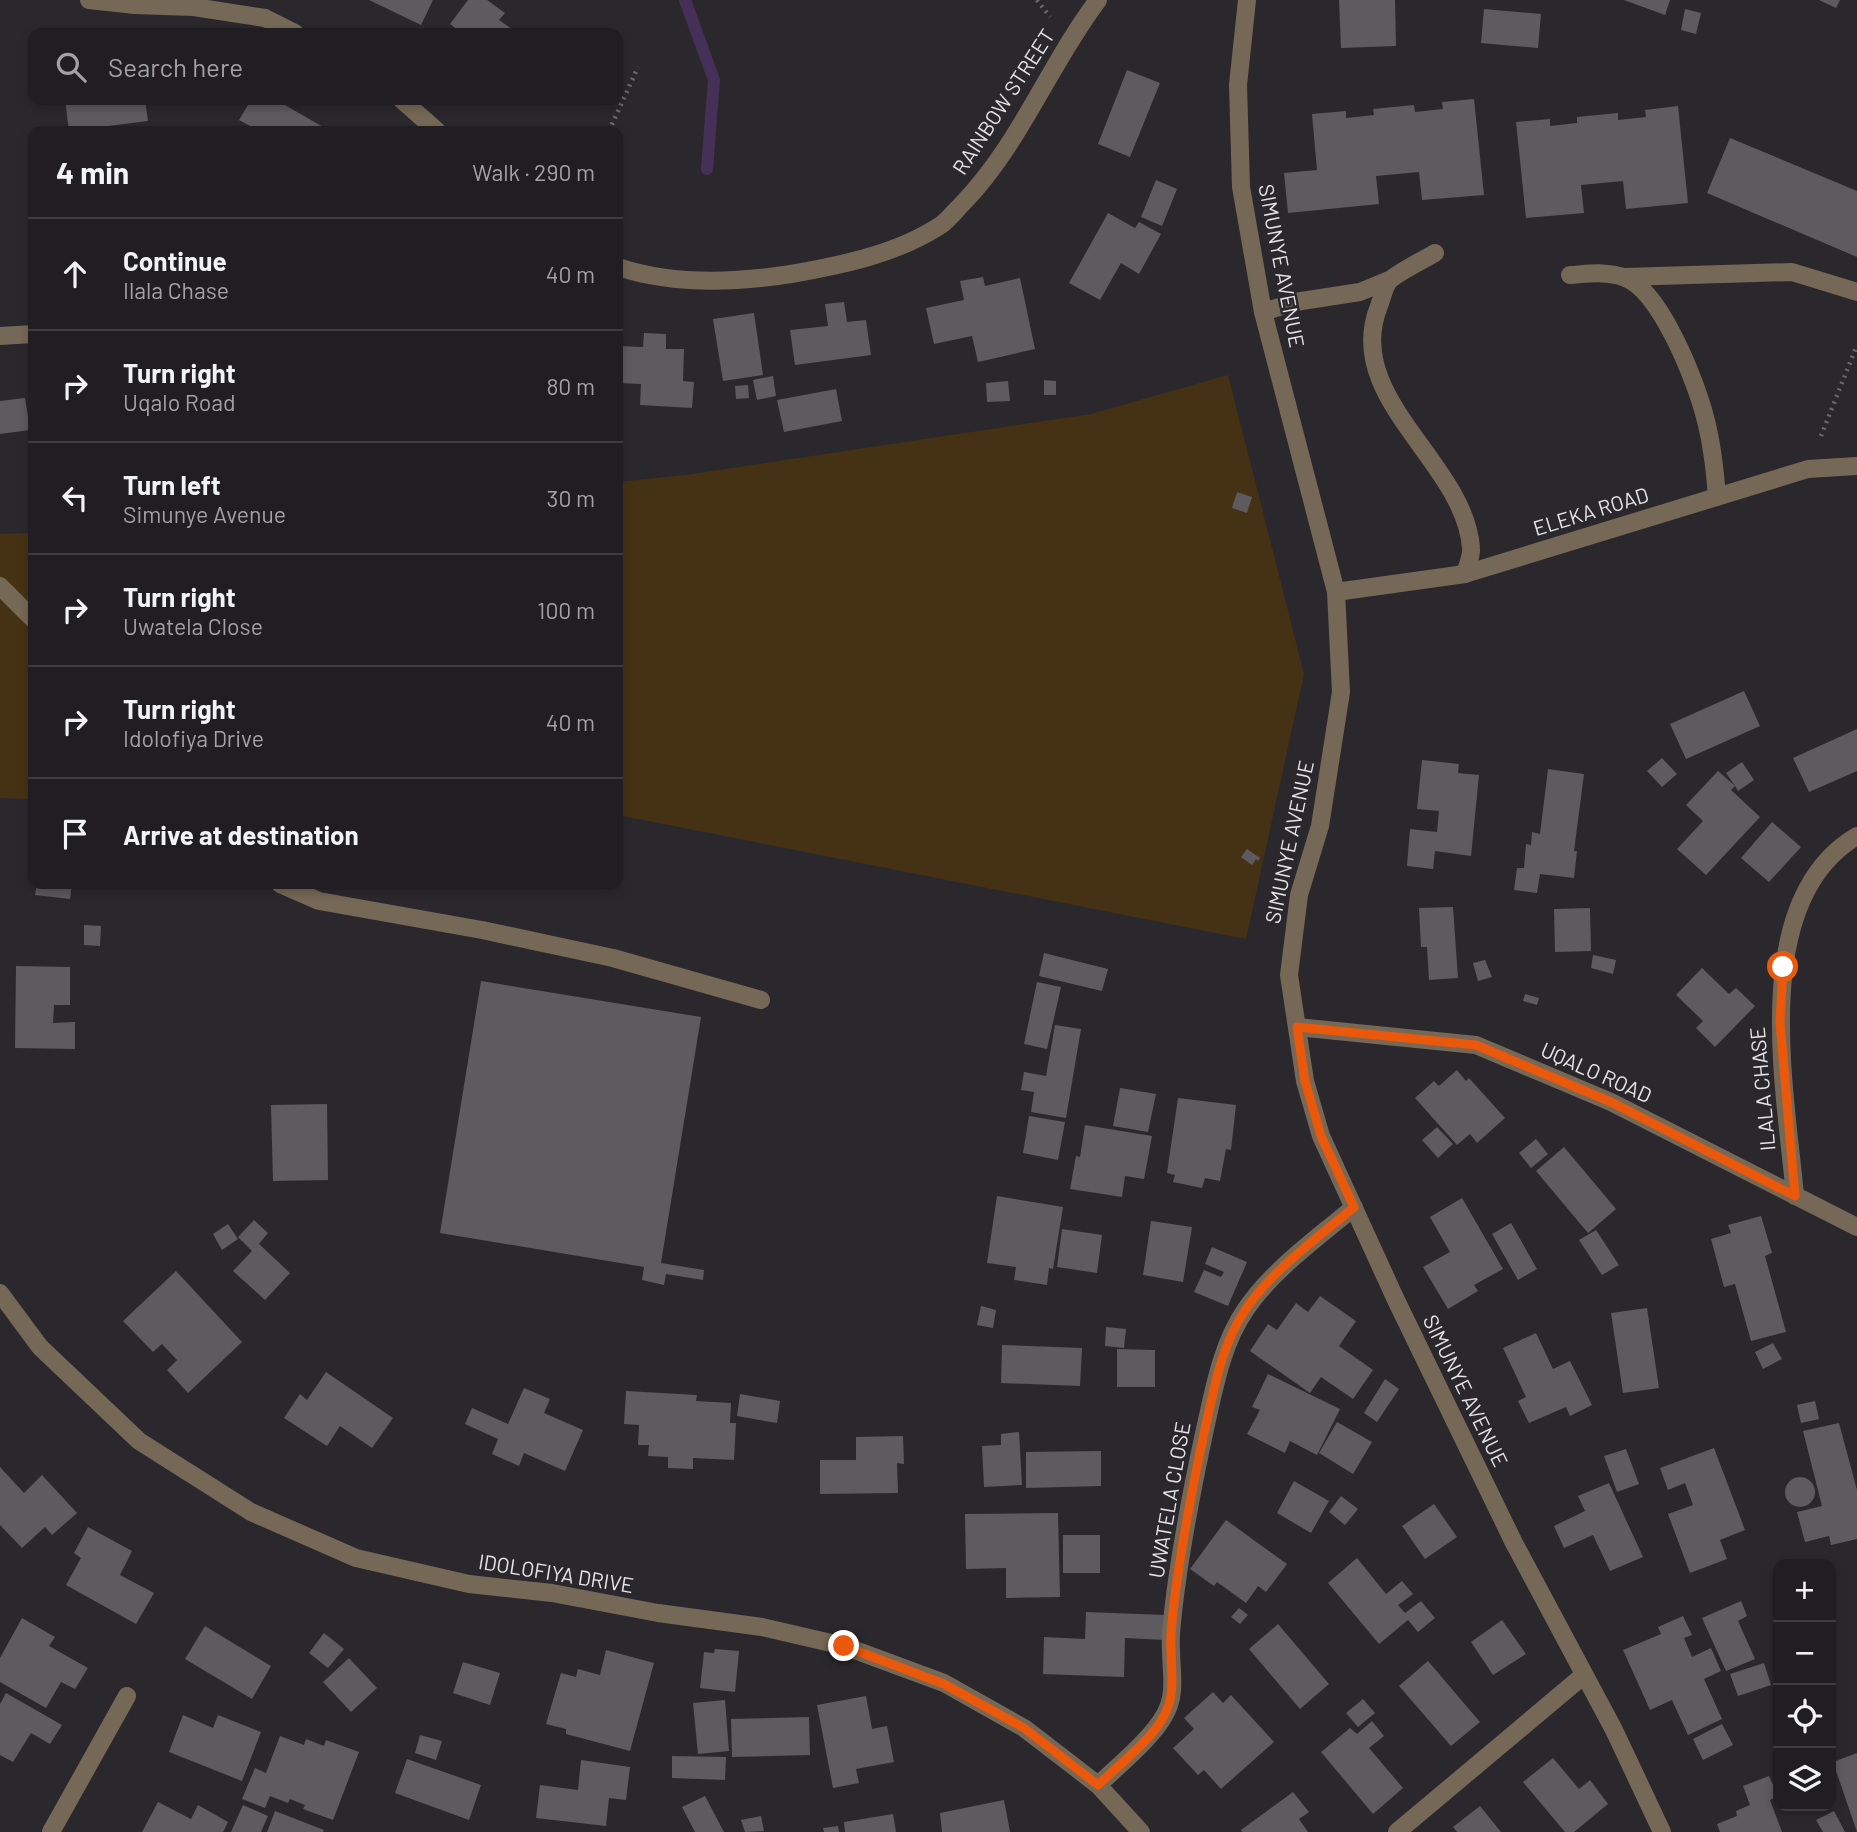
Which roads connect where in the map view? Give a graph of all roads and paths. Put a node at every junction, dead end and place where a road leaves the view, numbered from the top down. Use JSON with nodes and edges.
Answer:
{"nodes":[{"id":1,"x":89,"y":0,"type":"edge"},
{"id":2,"x":1098,"y":0,"type":"edge"},
{"id":3,"x":1247,"y":0,"type":"edge"},
{"id":4,"x":285,"y":28,"type":"edge"},
{"id":5,"x":638,"y":67,"type":"dead end"},
{"id":6,"x":623,"y":100,"type":"edge"},
{"id":7,"x":408,"y":105,"type":"edge"},
{"id":8,"x":621,"y":105,"type":"edge"},
{"id":9,"x":431,"y":126,"type":"edge"},
{"id":10,"x":611,"y":126,"type":"edge"},
{"id":11,"x":1435,"y":253,"type":"dead end"},
{"id":12,"x":623,"y":269,"type":"edge"},
{"id":13,"x":1570,"y":275,"type":"dead end"},
{"id":14,"x":1625,"y":277,"type":"junction"},
{"id":15,"x":1389,"y":280,"type":"junction"},
{"id":16,"x":1857,"y":292,"type":"edge"},
{"id":17,"x":1263,"y":312,"type":"junction"},
{"id":18,"x":28,"y":334,"type":"edge"},
{"id":19,"x":0,"y":337,"type":"edge"},
{"id":20,"x":1857,"y":345,"type":"edge"},
{"id":21,"x":1857,"y":466,"type":"edge"},
{"id":22,"x":1808,"y":469,"type":"junction"},
{"id":23,"x":1717,"y":497,"type":"junction"},
{"id":24,"x":1465,"y":574,"type":"junction"},
{"id":25,"x":0,"y":586,"type":"edge"},
{"id":26,"x":1336,"y":592,"type":"junction"},
{"id":27,"x":28,"y":614,"type":"edge"},
{"id":28,"x":1857,"y":836,"type":"edge"},
{"id":29,"x":291,"y":889,"type":"edge"},
{"id":30,"x":761,"y":1000,"type":"dead end"},
{"id":31,"x":1297,"y":1027,"type":"junction"},
{"id":32,"x":1795,"y":1196,"type":"junction"},
{"id":33,"x":1354,"y":1207,"type":"junction"},
{"id":34,"x":1857,"y":1227,"type":"edge"},
{"id":35,"x":0,"y":1293,"type":"edge"},
{"id":36,"x":1584,"y":1675,"type":"junction"},
{"id":37,"x":127,"y":1696,"type":"dead end"},
{"id":38,"x":1098,"y":1785,"type":"junction"},
{"id":39,"x":51,"y":1832,"type":"edge"},
{"id":40,"x":1141,"y":1832,"type":"edge"},
{"id":41,"x":1397,"y":1832,"type":"edge"},
{"id":42,"x":1662,"y":1832,"type":"edge"}],
"edges":[{"from":1,"to":4,"type":"street"},
{"from":2,"to":12,"type":"street","name":"RAINBOW STREET"},
{"from":3,"to":17,"type":"street","name":"SIMUNYE AVENUE"},
{"from":5,"to":6,"type":"path"},
{"from":7,"to":9,"type":"street"},
{"from":8,"to":10,"type":"path"},
{"from":11,"to":15,"type":"street"},
{"from":13,"to":14,"type":"street"},
{"from":14,"to":16,"type":"street"},
{"from":14,"to":23,"type":"street"},
{"from":15,"to":17,"type":"street"},
{"from":15,"to":24,"type":"street"},
{"from":17,"to":26,"type":"street","name":"SIMUNYE AVENUE"},
{"from":18,"to":19,"type":"street"},
{"from":20,"to":22,"type":"path"},
{"from":21,"to":22,"type":"street","name":"ELEKA ROAD"},
{"from":22,"to":23,"type":"street","name":"ELEKA ROAD"},
{"from":23,"to":24,"type":"street","name":"ELEKA ROAD"},
{"from":24,"to":26,"type":"street","name":"ELEKA ROAD"},
{"from":25,"to":27,"type":"street"},
{"from":26,"to":31,"type":"street","name":"SIMUNYE AVENUE"},
{"from":28,"to":32,"type":"street","name":"ILALA CHASE"},
{"from":29,"to":30,"type":"street"},
{"from":31,"to":32,"type":"street","name":"UQALO ROAD"},
{"from":31,"to":33,"type":"street","name":"SIMUNYE AVENUE"},
{"from":32,"to":34,"type":"street","name":"UQALO ROAD"},
{"from":33,"to":36,"type":"street","name":"SIMUNYE AVENUE"},
{"from":33,"to":38,"type":"street","name":"UWATELA CLOSE"},
{"from":35,"to":38,"type":"street","name":"IDOLOFIYA DRIVE"},
{"from":36,"to":41,"type":"street"},
{"from":36,"to":42,"type":"street","name":"SIMUNYE AVENUE"},
{"from":37,"to":39,"type":"street"},
{"from":38,"to":40,"type":"street","name":"IDOLOFIYA DRIVE"}]}
